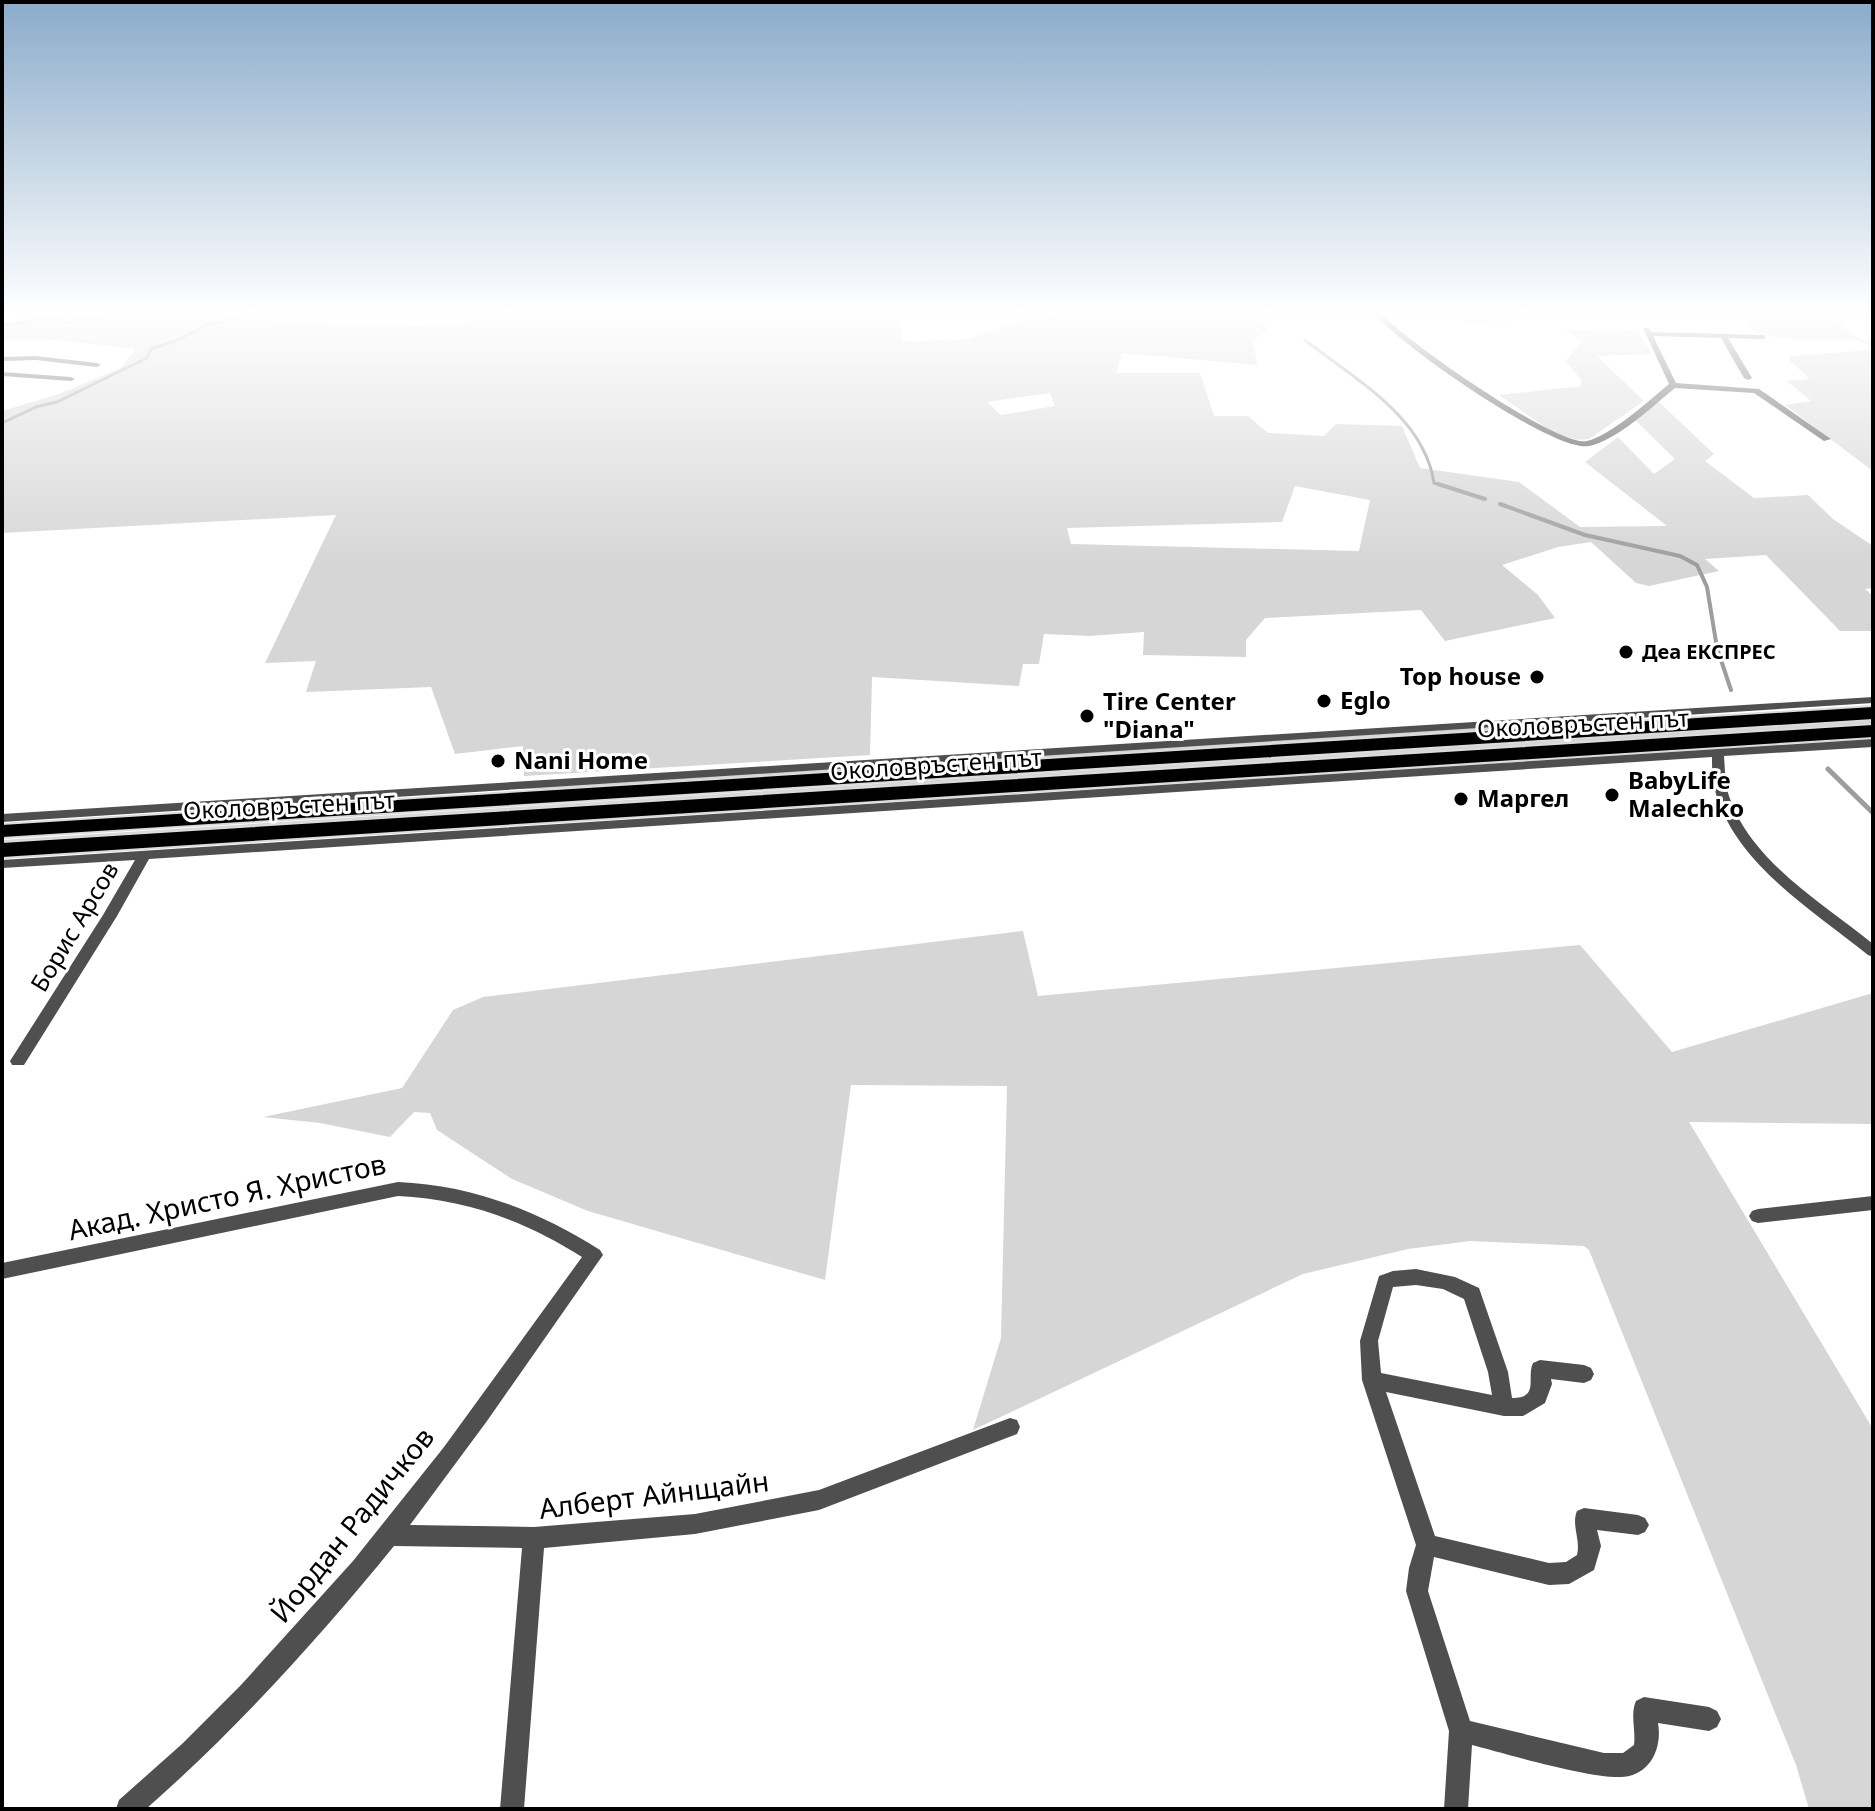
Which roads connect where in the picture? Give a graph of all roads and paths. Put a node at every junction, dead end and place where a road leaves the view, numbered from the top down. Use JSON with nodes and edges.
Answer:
{"nodes":[{"id":1,"x":1491,"y":396,"type":"edge"},
{"id":2,"x":1658,"y":396,"type":"edge"},
{"id":3,"x":1763,"y":396,"type":"edge"},
{"id":4,"x":1827,"y":439,"type":"dead end"},
{"id":5,"x":1873,"y":700,"type":"edge"},
{"id":6,"x":1873,"y":713,"type":"edge"},
{"id":7,"x":1873,"y":731,"type":"edge"},
{"id":8,"x":1873,"y":743,"type":"edge"},
{"id":9,"x":1718,"y":754,"type":"junction"},
{"id":10,"x":421,"y":791,"type":"junction"},
{"id":11,"x":601,"y":793,"type":"junction"},
{"id":12,"x":367,"y":795,"type":"junction"},
{"id":13,"x":640,"y":811,"type":"junction"},
{"id":14,"x":201,"y":817,"type":"junction"},
{"id":15,"x":2,"y":818,"type":"edge"},
{"id":16,"x":347,"y":829,"type":"junction"},
{"id":17,"x":2,"y":831,"type":"edge"},
{"id":18,"x":497,"y":833,"type":"junction"},
{"id":19,"x":461,"y":836,"type":"junction"},
{"id":20,"x":2,"y":850,"type":"edge"},
{"id":21,"x":144,"y":855,"type":"junction"},
{"id":22,"x":2,"y":864,"type":"edge"},
{"id":23,"x":1873,"y":952,"type":"edge"},
{"id":24,"x":18,"y":1061,"type":"dead end"},
{"id":25,"x":1873,"y":1203,"type":"edge"},
{"id":26,"x":1758,"y":1216,"type":"dead end"},
{"id":27,"x":594,"y":1255,"type":"joint"},
{"id":28,"x":2,"y":1271,"type":"edge"},
{"id":29,"x":1584,"y":1374,"type":"dead end"},
{"id":30,"x":1372,"y":1380,"type":"junction"},
{"id":31,"x":1504,"y":1407,"type":"junction"},
{"id":32,"x":1010,"y":1427,"type":"dead end"},
{"id":33,"x":1638,"y":1525,"type":"dead end"},
{"id":34,"x":387,"y":1535,"type":"junction"},
{"id":35,"x":534,"y":1538,"type":"junction"},
{"id":36,"x":1427,"y":1545,"type":"junction"},
{"id":37,"x":1709,"y":1719,"type":"dead end"},
{"id":38,"x":1461,"y":1731,"type":"junction"},
{"id":39,"x":128,"y":1809,"type":"edge"},
{"id":40,"x":512,"y":1809,"type":"edge"},
{"id":41,"x":1456,"y":1809,"type":"edge"}],
"edges":[{"from":1,"to":2,"type":"street"},
{"from":3,"to":4,"type":"street"},
{"from":5,"to":10,"type":"street"},
{"from":6,"to":11,"type":"highway","name":"Околовръстен път"},
{"from":7,"to":13,"type":"highway","name":"Околовръстен път"},
{"from":8,"to":9,"type":"street","name":"Околовръстен път"},
{"from":9,"to":18,"type":"street","name":"Околовръстен път"},
{"from":9,"to":23,"type":"street"},
{"from":10,"to":11,"type":"highway"},
{"from":10,"to":12,"type":"street"},
{"from":11,"to":14,"type":"highway","name":"Околовръстен път"},
{"from":12,"to":14,"type":"highway"},
{"from":12,"to":15,"type":"street"},
{"from":13,"to":16,"type":"highway","name":"Околовръстен път"},
{"from":13,"to":18,"type":"highway"},
{"from":14,"to":17,"type":"highway","name":"Околовръстен път"},
{"from":16,"to":19,"type":"highway"},
{"from":16,"to":20,"type":"highway","name":"Околовръстен път"},
{"from":18,"to":19,"type":"street","name":"Околовръстен път"},
{"from":19,"to":21,"type":"street","name":"Околовръстен път"},
{"from":21,"to":22,"type":"street","name":"Околовръстен път"},
{"from":21,"to":24,"type":"street","name":"Борис Арсов"},
{"from":25,"to":26,"type":"street"},
{"from":27,"to":28,"type":"street","name":"Акад. Христо Я. Христов"},
{"from":27,"to":34,"type":"street","name":"Йордан Радичков"},
{"from":29,"to":31,"type":"street"},
{"from":30,"to":31,"type":"street"},
{"from":30,"to":31,"type":"street"},
{"from":30,"to":36,"type":"street"},
{"from":32,"to":35,"type":"street","name":"Алберт Айнщайн"},
{"from":33,"to":36,"type":"street"},
{"from":34,"to":35,"type":"street","name":"Алберт Айнщайн"},
{"from":34,"to":39,"type":"street","name":"Йордан Радичков"},
{"from":35,"to":40,"type":"street"},
{"from":36,"to":38,"type":"street"},
{"from":37,"to":38,"type":"street"},
{"from":38,"to":41,"type":"street"}]}
